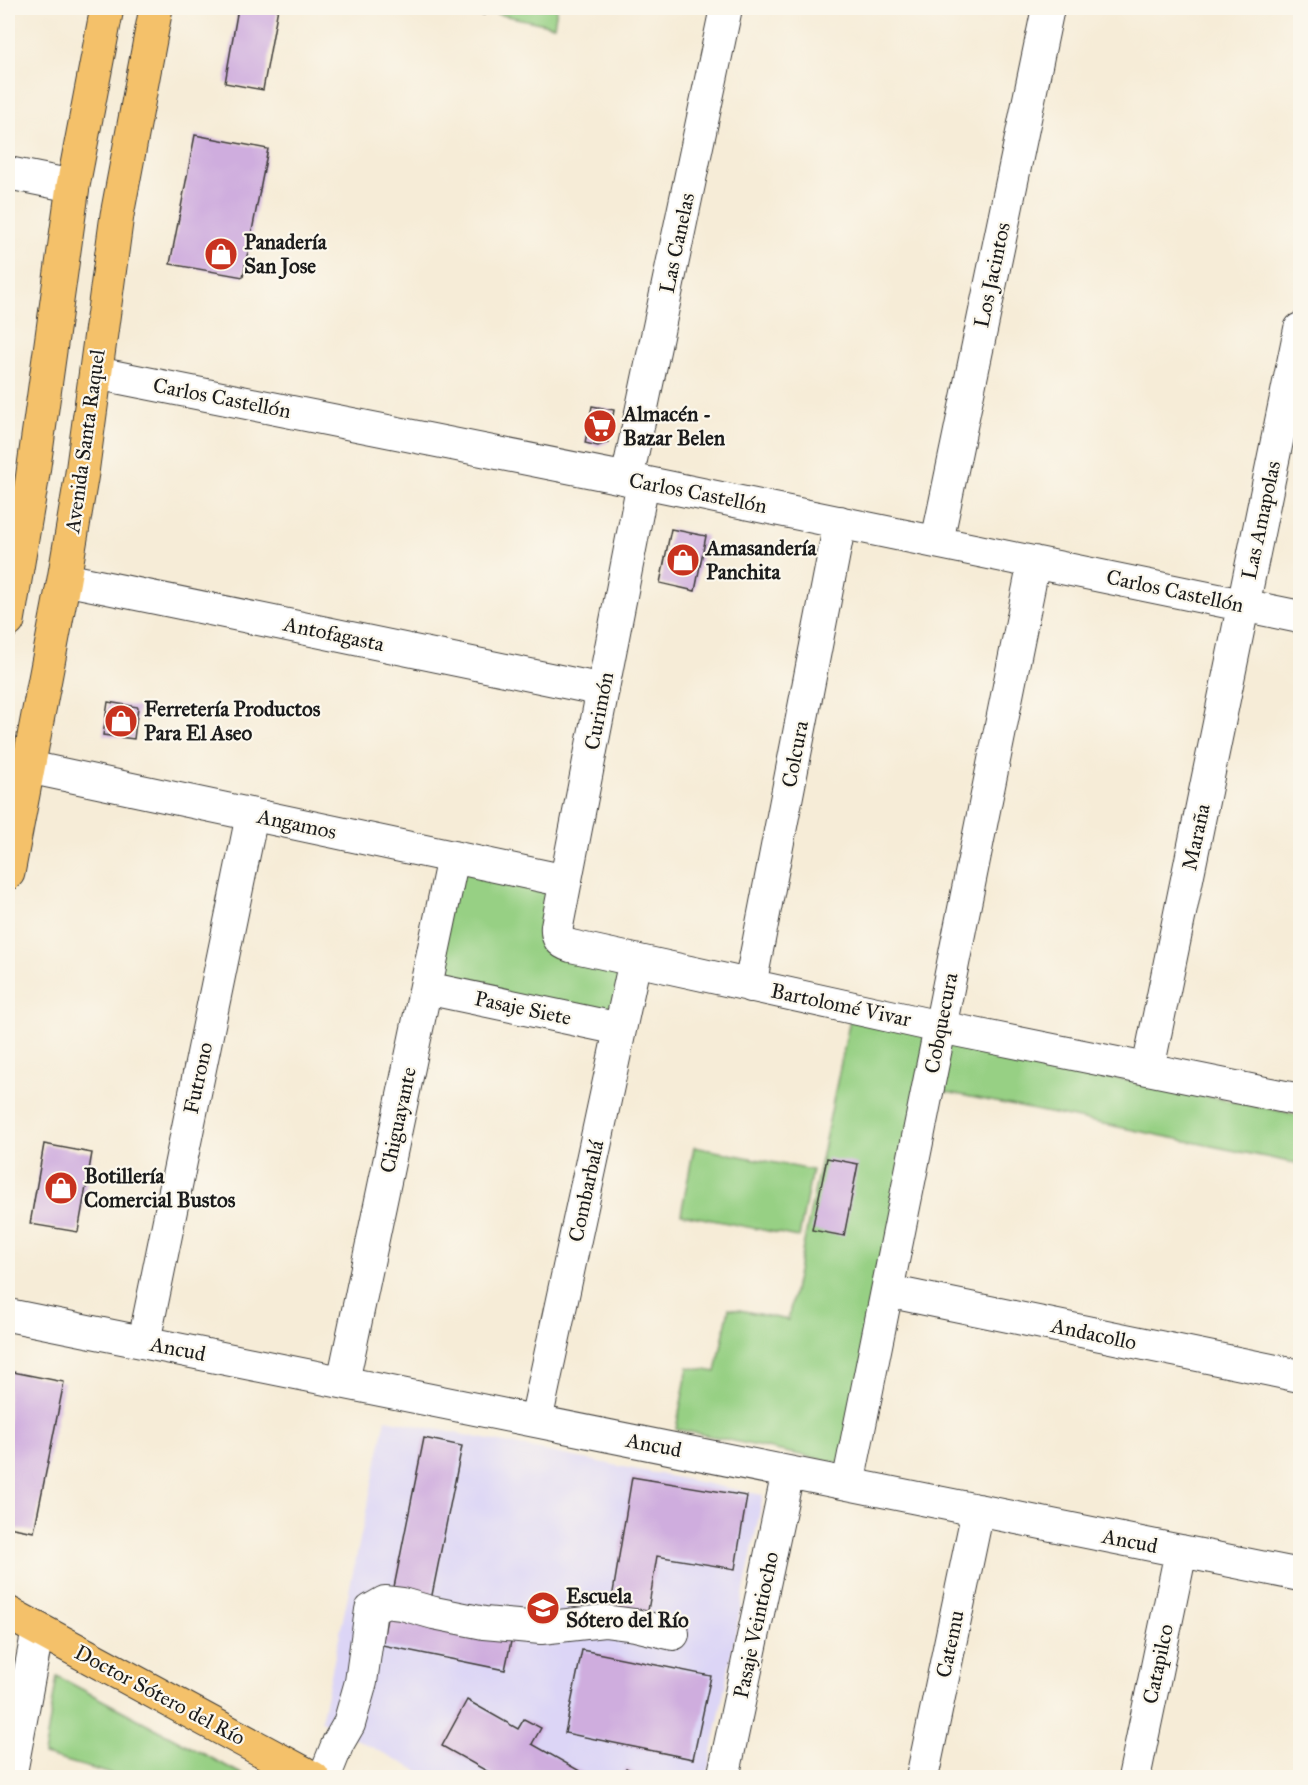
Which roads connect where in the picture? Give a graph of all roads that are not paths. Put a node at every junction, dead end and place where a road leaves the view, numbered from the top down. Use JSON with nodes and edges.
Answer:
{"nodes":[{"id":1,"x":107,"y":8,"type":"edge"},
{"id":2,"x":156,"y":8,"type":"edge"},
{"id":3,"x":726,"y":8,"type":"edge"},
{"id":4,"x":1048,"y":8,"type":"edge"},
{"id":5,"x":8,"y":173,"type":"edge"},
{"id":6,"x":73,"y":186,"type":"junction"},
{"id":7,"x":1300,"y":329,"type":"edge"},
{"id":8,"x":96,"y":373,"type":"junction"},
{"id":9,"x":635,"y":480,"type":"junction"},
{"id":10,"x":840,"y":522,"type":"junction"},
{"id":11,"x":937,"y":542,"type":"junction"},
{"id":12,"x":1034,"y":562,"type":"junction"},
{"id":13,"x":64,"y":579,"type":"junction"},
{"id":14,"x":1244,"y":605,"type":"junction"},
{"id":15,"x":1300,"y":617,"type":"edge"},
{"id":16,"x":8,"y":620,"type":"edge"},
{"id":17,"x":603,"y":690,"type":"junction"},
{"id":18,"x":28,"y":767,"type":"junction"},
{"id":19,"x":252,"y":814,"type":"junction"},
{"id":20,"x":453,"y":857,"type":"junction"},
{"id":21,"x":8,"y":873,"type":"edge"},
{"id":22,"x":566,"y":881,"type":"junction"},
{"id":23,"x":559,"y":939,"type":"joint"},
{"id":24,"x":635,"y":960,"type":"junction"},
{"id":25,"x":750,"y":986,"type":"junction"},
{"id":26,"x":426,"y":988,"type":"junction"},
{"id":27,"x":940,"y":1027,"type":"junction"},
{"id":28,"x":620,"y":1029,"type":"junction"},
{"id":29,"x":1148,"y":1069,"type":"junction"},
{"id":30,"x":1300,"y":1100,"type":"edge"},
{"id":31,"x":887,"y":1291,"type":"junction"},
{"id":32,"x":8,"y":1315,"type":"edge"},
{"id":33,"x":144,"y":1342,"type":"junction"},
{"id":34,"x":1300,"y":1376,"type":"edge"},
{"id":35,"x":343,"y":1382,"type":"junction"},
{"id":36,"x":536,"y":1421,"type":"junction"},
{"id":37,"x":788,"y":1472,"type":"junction"},
{"id":38,"x":848,"y":1484,"type":"junction"},
{"id":39,"x":978,"y":1510,"type":"junction"},
{"id":40,"x":1181,"y":1551,"type":"junction"},
{"id":41,"x":1300,"y":1575,"type":"edge"},
{"id":42,"x":8,"y":1613,"type":"edge"},
{"id":43,"x":38,"y":1629,"type":"junction"},
{"id":44,"x":673,"y":1634,"type":"dead end"},
{"id":45,"x":10,"y":1778,"type":"edge"},
{"id":46,"x":313,"y":1778,"type":"edge"},
{"id":47,"x":324,"y":1778,"type":"edge"},
{"id":48,"x":723,"y":1778,"type":"edge"},
{"id":49,"x":922,"y":1778,"type":"edge"},
{"id":50,"x":1134,"y":1778,"type":"edge"}],
"edges":[{"from":1,"to":6,"type":"main road"},
{"from":2,"to":8,"type":"main road","name":"Avenida Santa Raquel"},
{"from":3,"to":9,"type":"street","name":"Las Canelas"},
{"from":4,"to":11,"type":"street","name":"Los Jacintos"},
{"from":5,"to":6,"type":"street"},
{"from":6,"to":16,"type":"main road"},
{"from":7,"to":14,"type":"street","name":"Las Amapolas"},
{"from":8,"to":9,"type":"street","name":"Carlos Castellón"},
{"from":8,"to":13,"type":"main road","name":"Avenida Santa Raquel"},
{"from":9,"to":10,"type":"street","name":"Carlos Castellón"},
{"from":9,"to":17,"type":"street","name":"Curimón"},
{"from":10,"to":11,"type":"street","name":"Carlos Castellón"},
{"from":10,"to":25,"type":"street","name":"Colcura"},
{"from":11,"to":12,"type":"street","name":"Carlos Castellón"},
{"from":12,"to":14,"type":"street","name":"Carlos Castellón"},
{"from":12,"to":27,"type":"street","name":"Cobquecura"},
{"from":13,"to":17,"type":"street","name":"Antofagasta"},
{"from":13,"to":18,"type":"main road","name":"Avenida Santa Raquel"},
{"from":14,"to":15,"type":"street","name":"Carlos Castellón"},
{"from":14,"to":29,"type":"street","name":"Maraña"},
{"from":17,"to":22,"type":"street","name":"Curimón"},
{"from":18,"to":19,"type":"street","name":"Angamos"},
{"from":18,"to":21,"type":"main road","name":"Avenida Santa Raquel"},
{"from":19,"to":20,"type":"street","name":"Angamos"},
{"from":19,"to":33,"type":"street","name":"Futrono"},
{"from":20,"to":22,"type":"street","name":"Angamos"},
{"from":20,"to":26,"type":"street","name":"Chiguayante"},
{"from":22,"to":23,"type":"street","name":"Curimón"},
{"from":23,"to":24,"type":"street","name":"Bartolomé Vivar"},
{"from":24,"to":25,"type":"street","name":"Bartolomé Vivar"},
{"from":24,"to":28,"type":"street","name":"Combarbalá"},
{"from":25,"to":27,"type":"street","name":"Bartolomé Vivar"},
{"from":26,"to":28,"type":"street","name":"Pasaje Siete"},
{"from":26,"to":35,"type":"street","name":"Chiguayante"},
{"from":27,"to":29,"type":"street","name":"Bartolomé Vivar"},
{"from":27,"to":31,"type":"street","name":"Cobquecura"},
{"from":28,"to":36,"type":"street","name":"Combarbalá"},
{"from":29,"to":30,"type":"street","name":"Bartolomé Vivar"},
{"from":31,"to":34,"type":"street","name":"Andacollo"},
{"from":31,"to":38,"type":"street","name":"Cobquecura"},
{"from":32,"to":33,"type":"street","name":"Ancud"},
{"from":33,"to":35,"type":"street","name":"Ancud"},
{"from":35,"to":36,"type":"street","name":"Ancud"},
{"from":36,"to":37,"type":"street","name":"Ancud"},
{"from":37,"to":38,"type":"street","name":"Ancud"},
{"from":37,"to":48,"type":"street","name":"Pasaje Veintiocho"},
{"from":38,"to":39,"type":"street","name":"Ancud"},
{"from":39,"to":40,"type":"street","name":"Ancud"},
{"from":39,"to":49,"type":"street","name":"Catemu"},
{"from":40,"to":41,"type":"street","name":"Ancud"},
{"from":40,"to":50,"type":"street","name":"Catapilco"},
{"from":42,"to":43,"type":"main road","name":"Doctor Sótero del Río"},
{"from":43,"to":45,"type":"street"},
{"from":43,"to":46,"type":"main road","name":"Doctor Sótero del Río"},
{"from":44,"to":47,"type":"street"}]}
